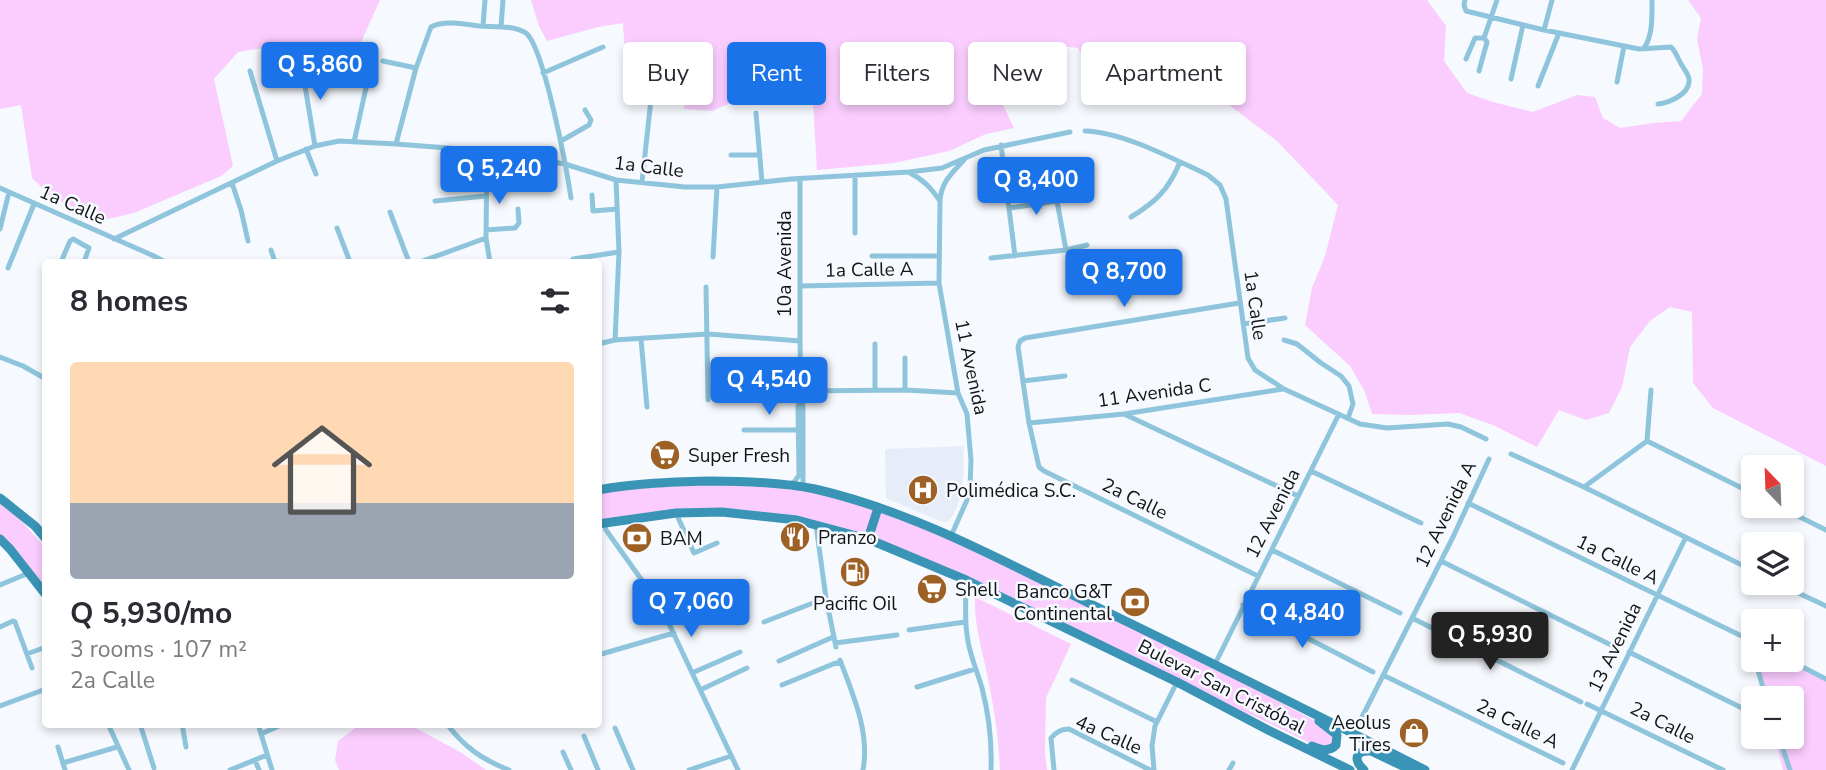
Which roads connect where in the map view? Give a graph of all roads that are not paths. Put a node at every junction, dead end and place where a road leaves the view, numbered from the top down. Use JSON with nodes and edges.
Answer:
{"nodes":[{"id":1,"x":485,"y":0,"type":"edge"},
{"id":2,"x":503,"y":0,"type":"edge"},
{"id":3,"x":1465,"y":0,"type":"edge"},
{"id":4,"x":1497,"y":0,"type":"edge"},
{"id":5,"x":1552,"y":0,"type":"edge"},
{"id":6,"x":1651,"y":0,"type":"edge"},
{"id":7,"x":1492,"y":18,"type":"junction"},
{"id":8,"x":1523,"y":25,"type":"junction"},
{"id":9,"x":484,"y":26,"type":"junction"},
{"id":10,"x":500,"y":27,"type":"junction"},
{"id":11,"x":1544,"y":30,"type":"junction"},
{"id":12,"x":1559,"y":33,"type":"junction"},
{"id":13,"x":1486,"y":40,"type":"junction"},
{"id":14,"x":1624,"y":46,"type":"junction"},
{"id":15,"x":603,"y":47,"type":"dead end"},
{"id":16,"x":1644,"y":48,"type":"junction"},
{"id":17,"x":1466,"y":59,"type":"dead end"},
{"id":18,"x":383,"y":61,"type":"dead end"},
{"id":19,"x":302,"y":68,"type":"dead end"},
{"id":20,"x":416,"y":68,"type":"junction"},
{"id":21,"x":370,"y":70,"type":"dead end"},
{"id":22,"x":250,"y":71,"type":"dead end"},
{"id":23,"x":1479,"y":72,"type":"dead end"},
{"id":24,"x":543,"y":73,"type":"junction"},
{"id":25,"x":1511,"y":79,"type":"dead end"},
{"id":26,"x":1617,"y":82,"type":"dead end"},
{"id":27,"x":1538,"y":86,"type":"dead end"},
{"id":28,"x":1658,"y":104,"type":"dead end"},
{"id":29,"x":650,"y":105,"type":"edge"},
{"id":30,"x":585,"y":110,"type":"dead end"},
{"id":31,"x":756,"y":113,"type":"dead end"},
{"id":32,"x":1085,"y":131,"type":"dead end"},
{"id":33,"x":1070,"y":132,"type":"dead end"},
{"id":34,"x":561,"y":141,"type":"junction"},
{"id":35,"x":354,"y":142,"type":"junction"},
{"id":36,"x":396,"y":144,"type":"junction"},
{"id":37,"x":1001,"y":145,"type":"junction"},
{"id":38,"x":315,"y":146,"type":"junction"},
{"id":39,"x":306,"y":149,"type":"junction"},
{"id":40,"x":487,"y":151,"type":"junction"},
{"id":41,"x":731,"y":155,"type":"dead end"},
{"id":42,"x":760,"y":155,"type":"junction"},
{"id":43,"x":968,"y":156,"type":"junction"},
{"id":44,"x":277,"y":161,"type":"junction"},
{"id":45,"x":1180,"y":162,"type":"junction"},
{"id":46,"x":565,"y":163,"type":"junction"},
{"id":47,"x":909,"y":172,"type":"junction"},
{"id":48,"x":316,"y":174,"type":"dead end"},
{"id":49,"x":855,"y":175,"type":"junction"},
{"id":50,"x":800,"y":179,"type":"junction"},
{"id":51,"x":616,"y":180,"type":"junction"},
{"id":52,"x":642,"y":182,"type":"junction"},
{"id":53,"x":762,"y":182,"type":"junction"},
{"id":54,"x":232,"y":183,"type":"junction"},
{"id":55,"x":1057,"y":185,"type":"dead end"},
{"id":56,"x":717,"y":187,"type":"junction"},
{"id":57,"x":0,"y":188,"type":"edge"},
{"id":58,"x":9,"y":192,"type":"junction"},
{"id":59,"x":592,"y":195,"type":"dead end"},
{"id":60,"x":486,"y":196,"type":"junction"},
{"id":61,"x":571,"y":198,"type":"dead end"},
{"id":62,"x":435,"y":201,"type":"dead end"},
{"id":63,"x":940,"y":201,"type":"junction"},
{"id":64,"x":1058,"y":201,"type":"junction"},
{"id":65,"x":34,"y":204,"type":"junction"},
{"id":66,"x":1010,"y":208,"type":"junction"},
{"id":67,"x":518,"y":209,"type":"dead end"},
{"id":68,"x":617,"y":209,"type":"junction"},
{"id":69,"x":390,"y":212,"type":"dead end"},
{"id":70,"x":1131,"y":217,"type":"dead end"},
{"id":71,"x":87,"y":227,"type":"junction"},
{"id":72,"x":337,"y":228,"type":"dead end"},
{"id":73,"x":0,"y":229,"type":"edge"},
{"id":74,"x":486,"y":230,"type":"junction"},
{"id":75,"x":855,"y":233,"type":"dead end"},
{"id":76,"x":486,"y":238,"type":"junction"},
{"id":77,"x":114,"y":239,"type":"junction"},
{"id":78,"x":248,"y":241,"type":"dead end"},
{"id":79,"x":81,"y":243,"type":"junction"},
{"id":80,"x":1087,"y":246,"type":"dead end"},
{"id":81,"x":271,"y":250,"type":"dead end"},
{"id":82,"x":1066,"y":250,"type":"junction"},
{"id":83,"x":619,"y":251,"type":"junction"},
{"id":84,"x":872,"y":256,"type":"dead end"},
{"id":85,"x":939,"y":256,"type":"junction"},
{"id":86,"x":1015,"y":256,"type":"junction"},
{"id":87,"x":713,"y":257,"type":"dead end"},
{"id":88,"x":991,"y":258,"type":"dead end"},
{"id":89,"x":62,"y":259,"type":"edge"},
{"id":90,"x":85,"y":259,"type":"edge"},
{"id":91,"x":160,"y":259,"type":"edge"},
{"id":92,"x":274,"y":259,"type":"edge"},
{"id":93,"x":349,"y":259,"type":"edge"},
{"id":94,"x":408,"y":259,"type":"edge"},
{"id":95,"x":428,"y":259,"type":"edge"},
{"id":96,"x":490,"y":259,"type":"edge"},
{"id":97,"x":573,"y":259,"type":"dead end"},
{"id":98,"x":8,"y":268,"type":"dead end"},
{"id":99,"x":939,"y":283,"type":"junction"},
{"id":100,"x":800,"y":286,"type":"junction"},
{"id":101,"x":706,"y":287,"type":"dead end"},
{"id":102,"x":1239,"y":303,"type":"junction"},
{"id":103,"x":1285,"y":318,"type":"dead end"},
{"id":104,"x":1242,"y":324,"type":"junction"},
{"id":105,"x":708,"y":334,"type":"junction"},
{"id":106,"x":641,"y":339,"type":"junction"},
{"id":107,"x":615,"y":340,"type":"junction"},
{"id":108,"x":1284,"y":340,"type":"dead end"},
{"id":109,"x":800,"y":341,"type":"junction"},
{"id":110,"x":602,"y":343,"type":"edge"},
{"id":111,"x":875,"y":344,"type":"dead end"},
{"id":112,"x":0,"y":357,"type":"edge"},
{"id":113,"x":905,"y":358,"type":"dead end"},
{"id":114,"x":1065,"y":376,"type":"dead end"},
{"id":115,"x":42,"y":377,"type":"edge"},
{"id":116,"x":1023,"y":381,"type":"junction"},
{"id":117,"x":1283,"y":389,"type":"junction"},
{"id":118,"x":876,"y":390,"type":"junction"},
{"id":119,"x":905,"y":390,"type":"junction"},
{"id":120,"x":1651,"y":390,"type":"dead end"},
{"id":121,"x":801,"y":391,"type":"junction"},
{"id":122,"x":958,"y":393,"type":"junction"},
{"id":123,"x":708,"y":400,"type":"dead end"},
{"id":124,"x":647,"y":407,"type":"dead end"},
{"id":125,"x":1124,"y":414,"type":"junction"},
{"id":126,"x":1339,"y":414,"type":"junction"},
{"id":127,"x":1348,"y":418,"type":"junction"},
{"id":128,"x":1029,"y":424,"type":"junction"},
{"id":129,"x":744,"y":430,"type":"dead end"},
{"id":130,"x":798,"y":430,"type":"junction"},
{"id":131,"x":1486,"y":439,"type":"dead end"},
{"id":132,"x":1647,"y":441,"type":"junction"},
{"id":133,"x":1511,"y":454,"type":"dead end"},
{"id":134,"x":1489,"y":459,"type":"dead end"},
{"id":135,"x":1311,"y":471,"type":"junction"},
{"id":136,"x":789,"y":485,"type":"junction"},
{"id":137,"x":803,"y":487,"type":"junction"},
{"id":138,"x":1584,"y":487,"type":"junction"},
{"id":139,"x":1741,"y":488,"type":"edge"},
{"id":140,"x":602,"y":489,"type":"edge"},
{"id":141,"x":1298,"y":496,"type":"junction"},
{"id":142,"x":0,"y":498,"type":"edge"},
{"id":143,"x":1468,"y":503,"type":"junction"},
{"id":144,"x":878,"y":508,"type":"junction"},
{"id":145,"x":676,"y":513,"type":"junction"},
{"id":146,"x":1802,"y":518,"type":"edge"},
{"id":147,"x":602,"y":523,"type":"edge"},
{"id":148,"x":1421,"y":523,"type":"dead end"},
{"id":149,"x":602,"y":524,"type":"edge"},
{"id":150,"x":816,"y":525,"type":"junction"},
{"id":151,"x":1826,"y":530,"type":"edge"},
{"id":152,"x":42,"y":535,"type":"edge"},
{"id":153,"x":951,"y":536,"type":"junction"},
{"id":154,"x":0,"y":539,"type":"edge"},
{"id":155,"x":867,"y":539,"type":"junction"},
{"id":156,"x":1685,"y":539,"type":"junction"},
{"id":157,"x":717,"y":543,"type":"dead end"},
{"id":158,"x":1272,"y":550,"type":"junction"},
{"id":159,"x":15,"y":555,"type":"junction"},
{"id":160,"x":1441,"y":561,"type":"junction"},
{"id":161,"x":1741,"y":565,"type":"edge"},
{"id":162,"x":24,"y":575,"type":"junction"},
{"id":163,"x":1258,"y":576,"type":"junction"},
{"id":164,"x":966,"y":580,"type":"junction"},
{"id":165,"x":0,"y":585,"type":"edge"},
{"id":166,"x":42,"y":590,"type":"edge"},
{"id":167,"x":42,"y":591,"type":"edge"},
{"id":168,"x":1656,"y":595,"type":"junction"},
{"id":169,"x":1803,"y":595,"type":"edge"},
{"id":170,"x":826,"y":598,"type":"junction"},
{"id":171,"x":1243,"y":605,"type":"junction"},
{"id":172,"x":1826,"y":606,"type":"edge"},
{"id":173,"x":1399,"y":613,"type":"dead end"},
{"id":174,"x":1412,"y":618,"type":"junction"},
{"id":175,"x":764,"y":622,"type":"dead end"},
{"id":176,"x":965,"y":622,"type":"junction"},
{"id":177,"x":0,"y":627,"type":"edge"},
{"id":178,"x":909,"y":630,"type":"dead end"},
{"id":179,"x":674,"y":633,"type":"junction"},
{"id":180,"x":897,"y":635,"type":"dead end"},
{"id":181,"x":1741,"y":636,"type":"edge"},
{"id":182,"x":835,"y":643,"type":"junction"},
{"id":183,"x":42,"y":648,"type":"edge"},
{"id":184,"x":1617,"y":648,"type":"dead end"},
{"id":185,"x":740,"y":652,"type":"dead end"},
{"id":186,"x":1629,"y":652,"type":"junction"},
{"id":187,"x":602,"y":653,"type":"edge"},
{"id":188,"x":27,"y":654,"type":"junction"},
{"id":189,"x":779,"y":661,"type":"dead end"},
{"id":190,"x":1215,"y":664,"type":"junction"},
{"id":191,"x":32,"y":668,"type":"dead end"},
{"id":192,"x":747,"y":668,"type":"dead end"},
{"id":193,"x":975,"y":668,"type":"junction"},
{"id":194,"x":1804,"y":668,"type":"edge"},
{"id":195,"x":1373,"y":672,"type":"dead end"},
{"id":196,"x":692,"y":673,"type":"junction"},
{"id":197,"x":1383,"y":675,"type":"junction"},
{"id":198,"x":1826,"y":679,"type":"edge"},
{"id":199,"x":1072,"y":680,"type":"dead end"},
{"id":200,"x":1247,"y":680,"type":"junction"},
{"id":201,"x":1177,"y":682,"type":"junction"},
{"id":202,"x":782,"y":685,"type":"dead end"},
{"id":203,"x":917,"y":687,"type":"dead end"},
{"id":204,"x":42,"y":690,"type":"edge"},
{"id":205,"x":700,"y":690,"type":"junction"},
{"id":206,"x":0,"y":706,"type":"edge"},
{"id":207,"x":1741,"y":708,"type":"edge"},
{"id":208,"x":1602,"y":709,"type":"junction"},
{"id":209,"x":1230,"y":711,"type":"junction"},
{"id":210,"x":1157,"y":722,"type":"junction"},
{"id":211,"x":110,"y":728,"type":"edge"},
{"id":212,"x":141,"y":728,"type":"edge"},
{"id":213,"x":183,"y":728,"type":"edge"},
{"id":214,"x":259,"y":728,"type":"edge"},
{"id":215,"x":274,"y":728,"type":"edge"},
{"id":216,"x":450,"y":728,"type":"edge"},
{"id":217,"x":615,"y":728,"type":"dead end"},
{"id":218,"x":1354,"y":733,"type":"junction"},
{"id":219,"x":261,"y":734,"type":"junction"},
{"id":220,"x":584,"y":736,"type":"dead end"},
{"id":221,"x":58,"y":747,"type":"dead end"},
{"id":222,"x":117,"y":747,"type":"junction"},
{"id":223,"x":186,"y":747,"type":"dead end"},
{"id":224,"x":1783,"y":749,"type":"edge"},
{"id":225,"x":563,"y":751,"type":"dead end"},
{"id":226,"x":267,"y":755,"type":"junction"},
{"id":227,"x":731,"y":756,"type":"junction"},
{"id":228,"x":255,"y":760,"type":"junction"},
{"id":229,"x":1233,"y":763,"type":"dead end"},
{"id":230,"x":1563,"y":763,"type":"dead end"},
{"id":231,"x":64,"y":767,"type":"edge"},
{"id":232,"x":154,"y":768,"type":"dead end"},
{"id":233,"x":129,"y":770,"type":"edge"},
{"id":234,"x":230,"y":770,"type":"edge"},
{"id":235,"x":259,"y":770,"type":"edge"},
{"id":236,"x":272,"y":770,"type":"edge"},
{"id":237,"x":509,"y":770,"type":"edge"},
{"id":238,"x":571,"y":770,"type":"edge"},
{"id":239,"x":598,"y":770,"type":"edge"},
{"id":240,"x":633,"y":770,"type":"edge"},
{"id":241,"x":689,"y":770,"type":"edge"},
{"id":242,"x":738,"y":770,"type":"edge"},
{"id":243,"x":863,"y":770,"type":"edge"},
{"id":244,"x":991,"y":770,"type":"edge"},
{"id":245,"x":1054,"y":770,"type":"edge"},
{"id":246,"x":1152,"y":770,"type":"edge"},
{"id":247,"x":1230,"y":770,"type":"edge"},
{"id":248,"x":1350,"y":770,"type":"edge"},
{"id":249,"x":1364,"y":770,"type":"edge"},
{"id":250,"x":1410,"y":770,"type":"edge"},
{"id":251,"x":1425,"y":770,"type":"edge"},
{"id":252,"x":1572,"y":770,"type":"edge"},
{"id":253,"x":1723,"y":770,"type":"edge"},
{"id":254,"x":1790,"y":770,"type":"edge"}],
"edges":[{"from":1,"to":9,"type":"street"},
{"from":2,"to":10,"type":"street"},
{"from":3,"to":7,"type":"street"},
{"from":4,"to":7,"type":"street"},
{"from":5,"to":11,"type":"street"},
{"from":6,"to":16,"type":"street"},
{"from":7,"to":8,"type":"street"},
{"from":7,"to":13,"type":"street"},
{"from":8,"to":11,"type":"street"},
{"from":8,"to":25,"type":"street"},
{"from":9,"to":10,"type":"street"},
{"from":9,"to":20,"type":"street"},
{"from":10,"to":24,"type":"street"},
{"from":11,"to":12,"type":"street"},
{"from":12,"to":14,"type":"street"},
{"from":12,"to":27,"type":"street"},
{"from":13,"to":17,"type":"street"},
{"from":13,"to":23,"type":"street"},
{"from":14,"to":16,"type":"street"},
{"from":14,"to":26,"type":"street"},
{"from":15,"to":24,"type":"street"},
{"from":16,"to":28,"type":"street"},
{"from":18,"to":20,"type":"street"},
{"from":19,"to":38,"type":"street"},
{"from":20,"to":36,"type":"street"},
{"from":21,"to":35,"type":"street"},
{"from":22,"to":44,"type":"street"},
{"from":24,"to":34,"type":"street"},
{"from":29,"to":52,"type":"street"},
{"from":30,"to":34,"type":"street"},
{"from":31,"to":42,"type":"street"},
{"from":32,"to":45,"type":"street","name":"1a Calle"},
{"from":33,"to":37,"type":"street","name":"1a Calle"},
{"from":34,"to":46,"type":"street"},
{"from":35,"to":36,"type":"street","name":"1a Calle"},
{"from":35,"to":38,"type":"street","name":"1a Calle"},
{"from":36,"to":40,"type":"street","name":"1a Calle"},
{"from":37,"to":43,"type":"street","name":"1a Calle"},
{"from":37,"to":66,"type":"street"},
{"from":38,"to":39,"type":"street","name":"1a Calle"},
{"from":39,"to":44,"type":"street","name":"1a Calle"},
{"from":39,"to":48,"type":"street"},
{"from":40,"to":46,"type":"street","name":"1a Calle"},
{"from":40,"to":60,"type":"street"},
{"from":41,"to":42,"type":"street"},
{"from":42,"to":53,"type":"street"},
{"from":43,"to":47,"type":"street","name":"1a Calle"},
{"from":43,"to":63,"type":"street","name":"11 Avenida"},
{"from":44,"to":54,"type":"street","name":"1a Calle"},
{"from":45,"to":70,"type":"street"},
{"from":45,"to":102,"type":"street","name":"1a Calle"},
{"from":46,"to":51,"type":"street","name":"1a Calle"},
{"from":46,"to":61,"type":"street"},
{"from":47,"to":49,"type":"street","name":"1a Calle"},
{"from":47,"to":63,"type":"street"},
{"from":49,"to":50,"type":"street","name":"1a Calle"},
{"from":49,"to":75,"type":"street"},
{"from":50,"to":53,"type":"street","name":"1a Calle"},
{"from":50,"to":100,"type":"street","name":"10a Avenida"},
{"from":51,"to":52,"type":"street","name":"1a Calle"},
{"from":51,"to":68,"type":"street"},
{"from":52,"to":56,"type":"street","name":"1a Calle"},
{"from":53,"to":56,"type":"street","name":"1a Calle"},
{"from":54,"to":77,"type":"street","name":"1a Calle"},
{"from":54,"to":78,"type":"street"},
{"from":55,"to":64,"type":"street"},
{"from":56,"to":87,"type":"street"},
{"from":57,"to":58,"type":"street","name":"1a Calle"},
{"from":58,"to":65,"type":"street","name":"1a Calle"},
{"from":58,"to":73,"type":"street"},
{"from":59,"to":68,"type":"street"},
{"from":60,"to":62,"type":"street"},
{"from":60,"to":74,"type":"street"},
{"from":63,"to":85,"type":"street","name":"11 Avenida"},
{"from":64,"to":66,"type":"street"},
{"from":64,"to":82,"type":"street"},
{"from":65,"to":71,"type":"street","name":"1a Calle"},
{"from":65,"to":98,"type":"street"},
{"from":66,"to":86,"type":"street"},
{"from":67,"to":74,"type":"street"},
{"from":68,"to":83,"type":"street"},
{"from":69,"to":94,"type":"street"},
{"from":71,"to":77,"type":"street","name":"1a Calle"},
{"from":71,"to":79,"type":"street"},
{"from":72,"to":93,"type":"street"},
{"from":74,"to":76,"type":"street"},
{"from":76,"to":95,"type":"street"},
{"from":76,"to":96,"type":"street"},
{"from":77,"to":91,"type":"street"},
{"from":79,"to":89,"type":"street"},
{"from":79,"to":90,"type":"street"},
{"from":80,"to":82,"type":"street"},
{"from":81,"to":92,"type":"street"},
{"from":82,"to":86,"type":"street"},
{"from":83,"to":97,"type":"street"},
{"from":83,"to":107,"type":"street"},
{"from":84,"to":85,"type":"street"},
{"from":85,"to":99,"type":"street","name":"11 Avenida"},
{"from":86,"to":88,"type":"street"},
{"from":99,"to":100,"type":"street","name":"1a Calle A"},
{"from":99,"to":122,"type":"street","name":"11 Avenida"},
{"from":100,"to":109,"type":"street","name":"10a Avenida"},
{"from":101,"to":105,"type":"street"},
{"from":102,"to":104,"type":"street","name":"1a Calle"},
{"from":102,"to":116,"type":"street","name":"2a Calle"},
{"from":103,"to":104,"type":"street"},
{"from":104,"to":117,"type":"street","name":"1a Calle"},
{"from":105,"to":106,"type":"street"},
{"from":105,"to":109,"type":"street"},
{"from":105,"to":123,"type":"street"},
{"from":106,"to":107,"type":"street"},
{"from":106,"to":124,"type":"street"},
{"from":107,"to":110,"type":"street"},
{"from":108,"to":127,"type":"street"},
{"from":109,"to":121,"type":"street","name":"10a Avenida"},
{"from":111,"to":118,"type":"street"},
{"from":112,"to":115,"type":"street"},
{"from":113,"to":119,"type":"street"},
{"from":114,"to":116,"type":"street"},
{"from":116,"to":128,"type":"street","name":"2a Calle"},
{"from":117,"to":125,"type":"street","name":"11 Avenida C"},
{"from":117,"to":126,"type":"street","name":"1a Calle"},
{"from":118,"to":119,"type":"street"},
{"from":118,"to":121,"type":"street"},
{"from":119,"to":122,"type":"street"},
{"from":120,"to":132,"type":"street"},
{"from":121,"to":130,"type":"street","name":"10a Avenida"},
{"from":121,"to":137,"type":"street","name":"10a Avenida"},
{"from":122,"to":153,"type":"street","name":"11 Avenida"},
{"from":125,"to":128,"type":"street","name":"11 Avenida C"},
{"from":125,"to":141,"type":"street"},
{"from":126,"to":127,"type":"street","name":"1a Calle"},
{"from":126,"to":135,"type":"street","name":"12 Avenida"},
{"from":127,"to":131,"type":"street","name":"1a Calle"},
{"from":128,"to":163,"type":"street","name":"2a Calle"},
{"from":129,"to":130,"type":"street"},
{"from":130,"to":136,"type":"street","name":"10a Avenida"},
{"from":132,"to":138,"type":"street"},
{"from":132,"to":139,"type":"street"},
{"from":133,"to":138,"type":"street"},
{"from":134,"to":143,"type":"street","name":"12 Avenida A"},
{"from":135,"to":141,"type":"street","name":"12 Avenida"},
{"from":135,"to":148,"type":"street"},
{"from":136,"to":137,"type":"main road","name":"Bulevar San Cristóbal"},
{"from":136,"to":140,"type":"main road","name":"Bulevar San Cristóbal"},
{"from":137,"to":144,"type":"main road","name":"Bulevar San Cristóbal"},
{"from":138,"to":156,"type":"street"},
{"from":141,"to":158,"type":"street","name":"12 Avenida"},
{"from":142,"to":152,"type":"main road"},
{"from":143,"to":160,"type":"street","name":"12 Avenida A"},
{"from":143,"to":168,"type":"street","name":"1a Calle A"},
{"from":144,"to":153,"type":"main road","name":"Bulevar San Cristóbal"},
{"from":144,"to":155,"type":"main road"},
{"from":145,"to":147,"type":"main road","name":"Bulevar San Cristóbal"},
{"from":145,"to":150,"type":"main road","name":"Bulevar San Cristóbal"},
{"from":145,"to":157,"type":"street"},
{"from":146,"to":151,"type":"street"},
{"from":149,"to":179,"type":"street"},
{"from":150,"to":155,"type":"main road","name":"Bulevar San Cristóbal"},
{"from":150,"to":170,"type":"street"},
{"from":153,"to":190,"type":"main road","name":"Bulevar San Cristóbal"},
{"from":154,"to":159,"type":"main road"},
{"from":155,"to":164,"type":"main road","name":"Bulevar San Cristóbal"},
{"from":156,"to":161,"type":"street"},
{"from":156,"to":168,"type":"street","name":"13 Avenida"},
{"from":158,"to":163,"type":"street","name":"12 Avenida"},
{"from":158,"to":173,"type":"street"},
{"from":159,"to":162,"type":"street"},
{"from":159,"to":166,"type":"main road"},
{"from":160,"to":174,"type":"street","name":"12 Avenida A"},
{"from":160,"to":184,"type":"street"},
{"from":162,"to":165,"type":"street"},
{"from":162,"to":167,"type":"street"},
{"from":163,"to":171,"type":"street","name":"12 Avenida"},
{"from":164,"to":176,"type":"street"},
{"from":164,"to":201,"type":"main road","name":"Bulevar San Cristóbal"},
{"from":168,"to":181,"type":"street","name":"1a Calle A"},
{"from":168,"to":186,"type":"street","name":"13 Avenida"},
{"from":169,"to":172,"type":"street"},
{"from":170,"to":175,"type":"street"},
{"from":170,"to":182,"type":"street"},
{"from":171,"to":190,"type":"street","name":"12 Avenida"},
{"from":171,"to":195,"type":"street"},
{"from":174,"to":197,"type":"street","name":"12 Avenida A"},
{"from":174,"to":208,"type":"street","name":"2a Calle"},
{"from":176,"to":178,"type":"street"},
{"from":176,"to":193,"type":"street"},
{"from":177,"to":188,"type":"street"},
{"from":179,"to":187,"type":"street"},
{"from":179,"to":196,"type":"street"},
{"from":180,"to":182,"type":"street"},
{"from":182,"to":189,"type":"street"},
{"from":183,"to":188,"type":"street"},
{"from":185,"to":196,"type":"street"},
{"from":186,"to":207,"type":"street"},
{"from":186,"to":208,"type":"street","name":"13 Avenida"},
{"from":188,"to":191,"type":"street"},
{"from":190,"to":200,"type":"main road","name":"Bulevar San Cristóbal"},
{"from":192,"to":205,"type":"street"},
{"from":193,"to":203,"type":"street"},
{"from":193,"to":244,"type":"street"},
{"from":194,"to":198,"type":"street"},
{"from":196,"to":205,"type":"street"},
{"from":197,"to":218,"type":"street","name":"12 Avenida A"},
{"from":197,"to":230,"type":"street","name":"2a Calle A"},
{"from":199,"to":210,"type":"street"},
{"from":200,"to":209,"type":"main road"},
{"from":200,"to":218,"type":"main road","name":"Bulevar San Cristóbal"},
{"from":201,"to":209,"type":"main road","name":"Bulevar San Cristóbal"},
{"from":201,"to":210,"type":"street"},
{"from":202,"to":243,"type":"street"},
{"from":204,"to":206,"type":"street"},
{"from":205,"to":227,"type":"street"},
{"from":208,"to":252,"type":"street","name":"13 Avenida"},
{"from":208,"to":253,"type":"street","name":"2a Calle"},
{"from":209,"to":248,"type":"main road","name":"Bulevar San Cristóbal"},
{"from":210,"to":246,"type":"street"},
{"from":211,"to":222,"type":"street"},
{"from":212,"to":232,"type":"street"},
{"from":213,"to":223,"type":"street"},
{"from":214,"to":219,"type":"street"},
{"from":215,"to":219,"type":"street"},
{"from":216,"to":237,"type":"street"},
{"from":217,"to":240,"type":"street"},
{"from":218,"to":251,"type":"main road","name":"Bulevar San Cristóbal"},
{"from":219,"to":226,"type":"street"},
{"from":220,"to":239,"type":"street"},
{"from":221,"to":231,"type":"street"},
{"from":222,"to":231,"type":"street"},
{"from":222,"to":233,"type":"street"},
{"from":224,"to":254,"type":"street"},
{"from":225,"to":238,"type":"street"},
{"from":226,"to":228,"type":"street"},
{"from":226,"to":236,"type":"street"},
{"from":227,"to":241,"type":"street"},
{"from":227,"to":242,"type":"street"},
{"from":228,"to":234,"type":"street"},
{"from":228,"to":235,"type":"street"},
{"from":229,"to":247,"type":"street"},
{"from":245,"to":246,"type":"street","name":"4a Calle"},
{"from":249,"to":250,"type":"main road"}]}
